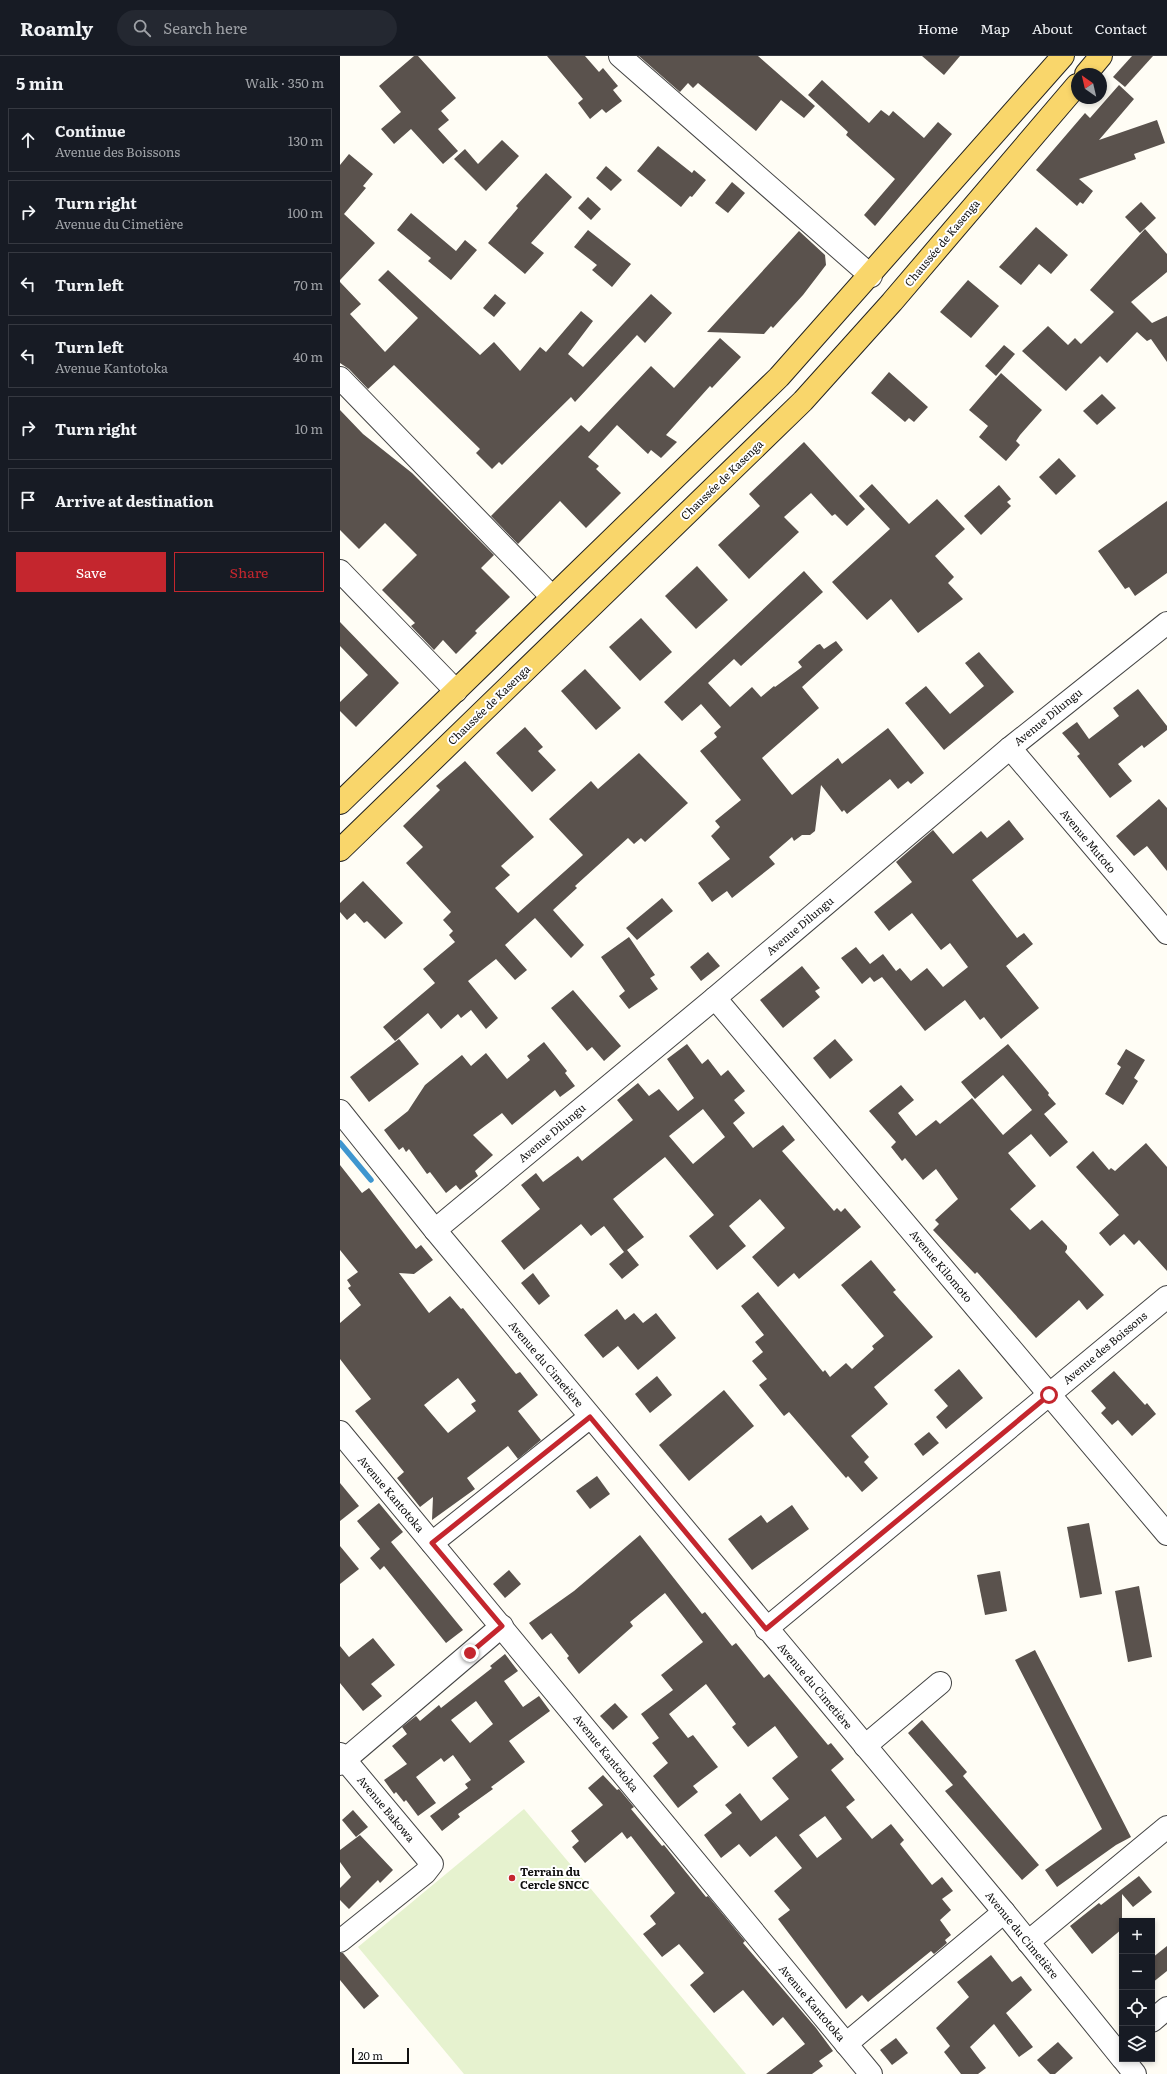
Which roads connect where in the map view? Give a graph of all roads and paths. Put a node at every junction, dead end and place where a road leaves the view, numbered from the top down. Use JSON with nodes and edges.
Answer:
{"nodes":[{"id":1,"x":620,"y":56,"type":"edge"},
{"id":2,"x":1063,"y":56,"type":"edge"},
{"id":3,"x":1101,"y":56,"type":"edge"},
{"id":4,"x":1091,"y":68,"type":"edge"},
{"id":5,"x":1071,"y":92,"type":"edge"},
{"id":6,"x":871,"y":276,"type":"junction"},
{"id":7,"x":779,"y":377,"type":"junction"},
{"id":8,"x":340,"y":378,"type":"edge"},
{"id":9,"x":803,"y":401,"type":"junction"},
{"id":10,"x":340,"y":571,"type":"edge"},
{"id":11,"x":552,"y":598,"type":"junction"},
{"id":12,"x":1167,"y":623,"type":"edge"},
{"id":13,"x":456,"y":691,"type":"junction"},
{"id":14,"x":1010,"y":748,"type":"junction"},
{"id":15,"x":341,"y":801,"type":"edge"},
{"id":16,"x":340,"y":850,"type":"edge"},
{"id":17,"x":1167,"y":933,"type":"edge"},
{"id":18,"x":715,"y":998,"type":"junction"},
{"id":19,"x":340,"y":1111,"type":"edge"},
{"id":20,"x":435,"y":1230,"type":"junction"},
{"id":21,"x":1167,"y":1297,"type":"edge"},
{"id":22,"x":1049,"y":1395,"type":"junction"},
{"id":23,"x":590,"y":1417,"type":"junction"},
{"id":24,"x":340,"y":1432,"type":"edge"},
{"id":25,"x":1167,"y":1534,"type":"edge"},
{"id":26,"x":432,"y":1543,"type":"junction"},
{"id":27,"x":502,"y":1626,"type":"junction"},
{"id":28,"x":766,"y":1629,"type":"junction"},
{"id":29,"x":940,"y":1683,"type":"dead end"},
{"id":30,"x":865,"y":1746,"type":"junction"},
{"id":31,"x":342,"y":1759,"type":"edge"},
{"id":32,"x":1167,"y":1826,"type":"edge"},
{"id":33,"x":1004,"y":1912,"type":"junction"},
{"id":34,"x":340,"y":1941,"type":"edge"},
{"id":35,"x":1028,"y":1942,"type":"junction"},
{"id":36,"x":1167,"y":2008,"type":"edge"},
{"id":37,"x":1155,"y":2018,"type":"edge"},
{"id":38,"x":846,"y":2044,"type":"junction"},
{"id":39,"x":1119,"y":2052,"type":"edge"},
{"id":40,"x":1127,"y":2062,"type":"edge"},
{"id":41,"x":871,"y":2074,"type":"edge"},
{"id":42,"x":1135,"y":2074,"type":"edge"}],
"edges":[{"from":1,"to":6,"type":"street"},
{"from":2,"to":6,"type":"main road"},
{"from":3,"to":4,"type":"main road"},
{"from":5,"to":9,"type":"main road","name":"Chaussée de Kasenga"},
{"from":6,"to":7,"type":"main road"},
{"from":7,"to":9,"type":"main road"},
{"from":7,"to":11,"type":"main road"},
{"from":8,"to":11,"type":"street"},
{"from":9,"to":16,"type":"main road","name":"Chaussée de Kasenga"},
{"from":10,"to":13,"type":"street"},
{"from":11,"to":13,"type":"main road"},
{"from":12,"to":14,"type":"street","name":"Avenue Dilungu"},
{"from":13,"to":15,"type":"main road"},
{"from":14,"to":17,"type":"street","name":"Avenue Mutoto"},
{"from":14,"to":18,"type":"street","name":"Avenue Dilungu"},
{"from":18,"to":20,"type":"street","name":"Avenue Dilungu"},
{"from":18,"to":22,"type":"street","name":"Avenue Kilomoto"},
{"from":19,"to":20,"type":"street","name":"Avenue du Cimetière"},
{"from":20,"to":23,"type":"street","name":"Avenue du Cimetière"},
{"from":21,"to":22,"type":"street","name":"Avenue des Boissons"},
{"from":22,"to":25,"type":"street","name":"Avenue Kilomoto"},
{"from":22,"to":28,"type":"street","name":"Avenue des Boissons"},
{"from":23,"to":26,"type":"street"},
{"from":23,"to":28,"type":"street","name":"Avenue du Cimetière"},
{"from":24,"to":26,"type":"street","name":"Avenue Kantotoka"},
{"from":26,"to":27,"type":"street","name":"Avenue Kantotoka"},
{"from":27,"to":31,"type":"street"},
{"from":27,"to":38,"type":"street","name":"Avenue Kantotoka"},
{"from":28,"to":30,"type":"street","name":"Avenue du Cimetière"},
{"from":29,"to":30,"type":"street"},
{"from":30,"to":33,"type":"street","name":"Avenue du Cimetière"},
{"from":31,"to":34,"type":"street","name":"Avenue Bakowa"},
{"from":32,"to":35,"type":"street"},
{"from":33,"to":35,"type":"street","name":"Avenue du Cimetière"},
{"from":33,"to":38,"type":"street"},
{"from":35,"to":39,"type":"street","name":"Avenue du Cimetière"},
{"from":36,"to":37,"type":"street"},
{"from":38,"to":41,"type":"street","name":"Avenue Kantotoka"},
{"from":40,"to":42,"type":"street","name":"Avenue du Cimetière"}]}
